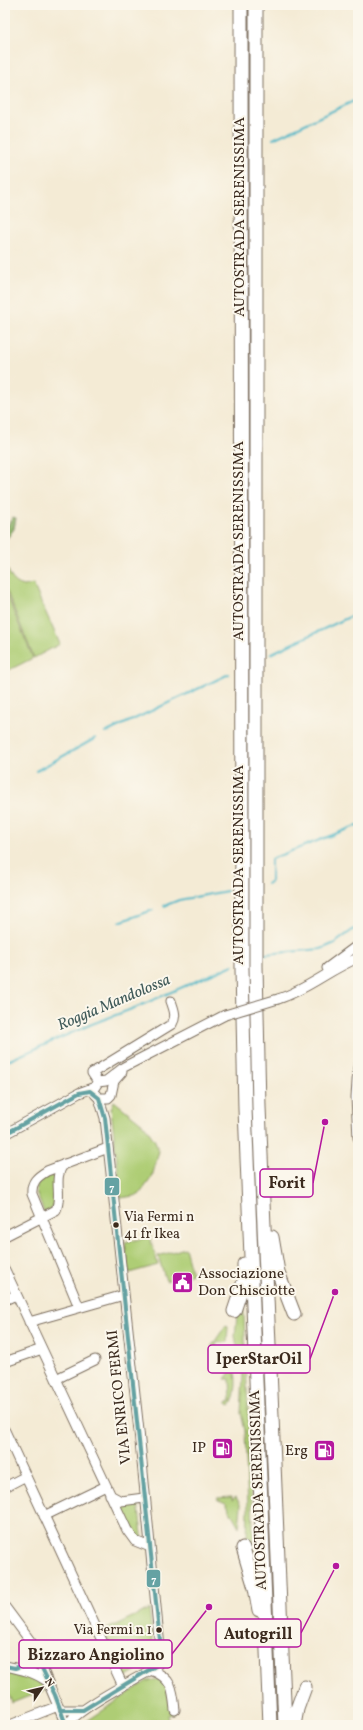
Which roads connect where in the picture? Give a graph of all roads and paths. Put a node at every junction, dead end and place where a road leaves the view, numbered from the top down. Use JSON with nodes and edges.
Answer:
{"nodes":[{"id":1,"x":241,"y":5,"type":"edge"},
{"id":2,"x":256,"y":5,"type":"edge"},
{"id":3,"x":358,"y":945,"type":"edge"},
{"id":4,"x":357,"y":958,"type":"edge"},
{"id":5,"x":316,"y":979,"type":"junction"},
{"id":6,"x":171,"y":1001,"type":"dead end"},
{"id":7,"x":358,"y":1067,"type":"edge"},
{"id":8,"x":102,"y":1090,"type":"junction"},
{"id":9,"x":259,"y":1107,"type":"junction"},
{"id":10,"x":245,"y":1109,"type":"junction"},
{"id":11,"x":5,"y":1134,"type":"edge"},
{"id":12,"x":358,"y":1138,"type":"edge"},
{"id":13,"x":108,"y":1148,"type":"junction"},
{"id":14,"x":64,"y":1164,"type":"junction"},
{"id":15,"x":47,"y":1171,"type":"junction"},
{"id":16,"x":57,"y":1178,"type":"junction"},
{"id":17,"x":42,"y":1218,"type":"junction"},
{"id":18,"x":5,"y":1236,"type":"edge"},
{"id":19,"x":5,"y":1270,"type":"edge"},
{"id":20,"x":16,"y":1295,"type":"junction"},
{"id":21,"x":124,"y":1295,"type":"junction"},
{"id":22,"x":5,"y":1300,"type":"edge"},
{"id":23,"x":79,"y":1307,"type":"junction"},
{"id":24,"x":234,"y":1311,"type":"dead end"},
{"id":25,"x":294,"y":1314,"type":"dead end"},
{"id":26,"x":29,"y":1322,"type":"junction"},
{"id":27,"x":42,"y":1349,"type":"junction"},
{"id":28,"x":95,"y":1360,"type":"dead end"},
{"id":29,"x":5,"y":1362,"type":"edge"},
{"id":30,"x":56,"y":1379,"type":"junction"},
{"id":31,"x":5,"y":1431,"type":"edge"},
{"id":32,"x":26,"y":1476,"type":"junction"},
{"id":33,"x":5,"y":1487,"type":"edge"},
{"id":34,"x":108,"y":1490,"type":"junction"},
{"id":35,"x":144,"y":1498,"type":"junction"},
{"id":36,"x":121,"y":1501,"type":"junction"},
{"id":37,"x":118,"y":1511,"type":"junction"},
{"id":38,"x":44,"y":1516,"type":"junction"},
{"id":39,"x":150,"y":1547,"type":"junction"},
{"id":40,"x":243,"y":1548,"type":"dead end"},
{"id":41,"x":5,"y":1607,"type":"edge"},
{"id":42,"x":40,"y":1664,"type":"junction"},
{"id":43,"x":5,"y":1666,"type":"edge"},
{"id":44,"x":15,"y":1668,"type":"junction"},
{"id":45,"x":26,"y":1670,"type":"junction"},
{"id":46,"x":151,"y":1670,"type":"junction"},
{"id":47,"x":49,"y":1682,"type":"junction"},
{"id":48,"x":123,"y":1686,"type":"junction"},
{"id":49,"x":305,"y":1687,"type":"dead end"},
{"id":50,"x":59,"y":1708,"type":"junction"},
{"id":51,"x":83,"y":1710,"type":"junction"},
{"id":52,"x":175,"y":1710,"type":"dead end"},
{"id":53,"x":270,"y":1720,"type":"edge"},
{"id":54,"x":10,"y":1725,"type":"edge"},
{"id":55,"x":67,"y":1725,"type":"edge"},
{"id":56,"x":285,"y":1725,"type":"edge"},
{"id":57,"x":294,"y":1725,"type":"edge"}],
"edges":[{"from":1,"to":10,"type":"highway","name":"AUTOSTRADA SERENISSIMA"},
{"from":2,"to":9,"type":"highway","name":"AUTOSTRADA SERENISSIMA"},
{"from":3,"to":5,"type":"street"},
{"from":4,"to":5,"type":"street"},
{"from":5,"to":8,"type":"street","bridge":true},
{"from":6,"to":8,"type":"street"},
{"from":7,"to":12,"type":"street"},
{"from":8,"to":11,"type":"street"},
{"from":8,"to":13,"type":"street","name":"VIA ENRICO FERMI"},
{"from":9,"to":25,"type":"highway"},
{"from":9,"to":56,"type":"highway","name":"AUTOSTRADA SERENISSIMA"},
{"from":10,"to":24,"type":"highway"},
{"from":10,"to":53,"type":"highway","name":"AUTOSTRADA SERENISSIMA"},
{"from":13,"to":14,"type":"street"},
{"from":13,"to":21,"type":"street","name":"VIA ENRICO FERMI"},
{"from":14,"to":15,"type":"street"},
{"from":14,"to":16,"type":"street"},
{"from":15,"to":16,"type":"street"},
{"from":15,"to":17,"type":"street"},
{"from":16,"to":17,"type":"street"},
{"from":17,"to":18,"type":"street"},
{"from":17,"to":23,"type":"street"},
{"from":19,"to":20,"type":"street"},
{"from":20,"to":22,"type":"street"},
{"from":20,"to":26,"type":"street"},
{"from":21,"to":23,"type":"street"},
{"from":21,"to":35,"type":"street","name":"VIA ENRICO FERMI"},
{"from":23,"to":26,"type":"street"},
{"from":26,"to":27,"type":"street"},
{"from":27,"to":29,"type":"street"},
{"from":27,"to":30,"type":"street"},
{"from":28,"to":30,"type":"street"},
{"from":30,"to":34,"type":"street"},
{"from":31,"to":32,"type":"street"},
{"from":32,"to":33,"type":"street"},
{"from":32,"to":38,"type":"street"},
{"from":34,"to":36,"type":"street"},
{"from":34,"to":37,"type":"street"},
{"from":34,"to":38,"type":"street"},
{"from":35,"to":36,"type":"street"},
{"from":35,"to":39,"type":"street","name":"VIA ENRICO FERMI"},
{"from":36,"to":37,"type":"street"},
{"from":37,"to":39,"type":"street"},
{"from":38,"to":48,"type":"street"},
{"from":39,"to":46,"type":"street","name":"VIA ENRICO FERMI"},
{"from":40,"to":53,"type":"highway"},
{"from":41,"to":42,"type":"street"},
{"from":42,"to":44,"type":"street"},
{"from":42,"to":45,"type":"street"},
{"from":42,"to":47,"type":"street"},
{"from":43,"to":44,"type":"street"},
{"from":44,"to":45,"type":"street"},
{"from":45,"to":47,"type":"street"},
{"from":46,"to":48,"type":"street","name":"VIA ENRICO FERMI"},
{"from":46,"to":52,"type":"street"},
{"from":47,"to":50,"type":"street"},
{"from":48,"to":51,"type":"street","name":"VIA ENRICO FERMI"},
{"from":49,"to":57,"type":"highway"},
{"from":50,"to":51,"type":"street"},
{"from":50,"to":54,"type":"street"},
{"from":50,"to":55,"type":"street"},
{"from":51,"to":55,"type":"street","name":"VIA ENRICO FERMI"}]}
